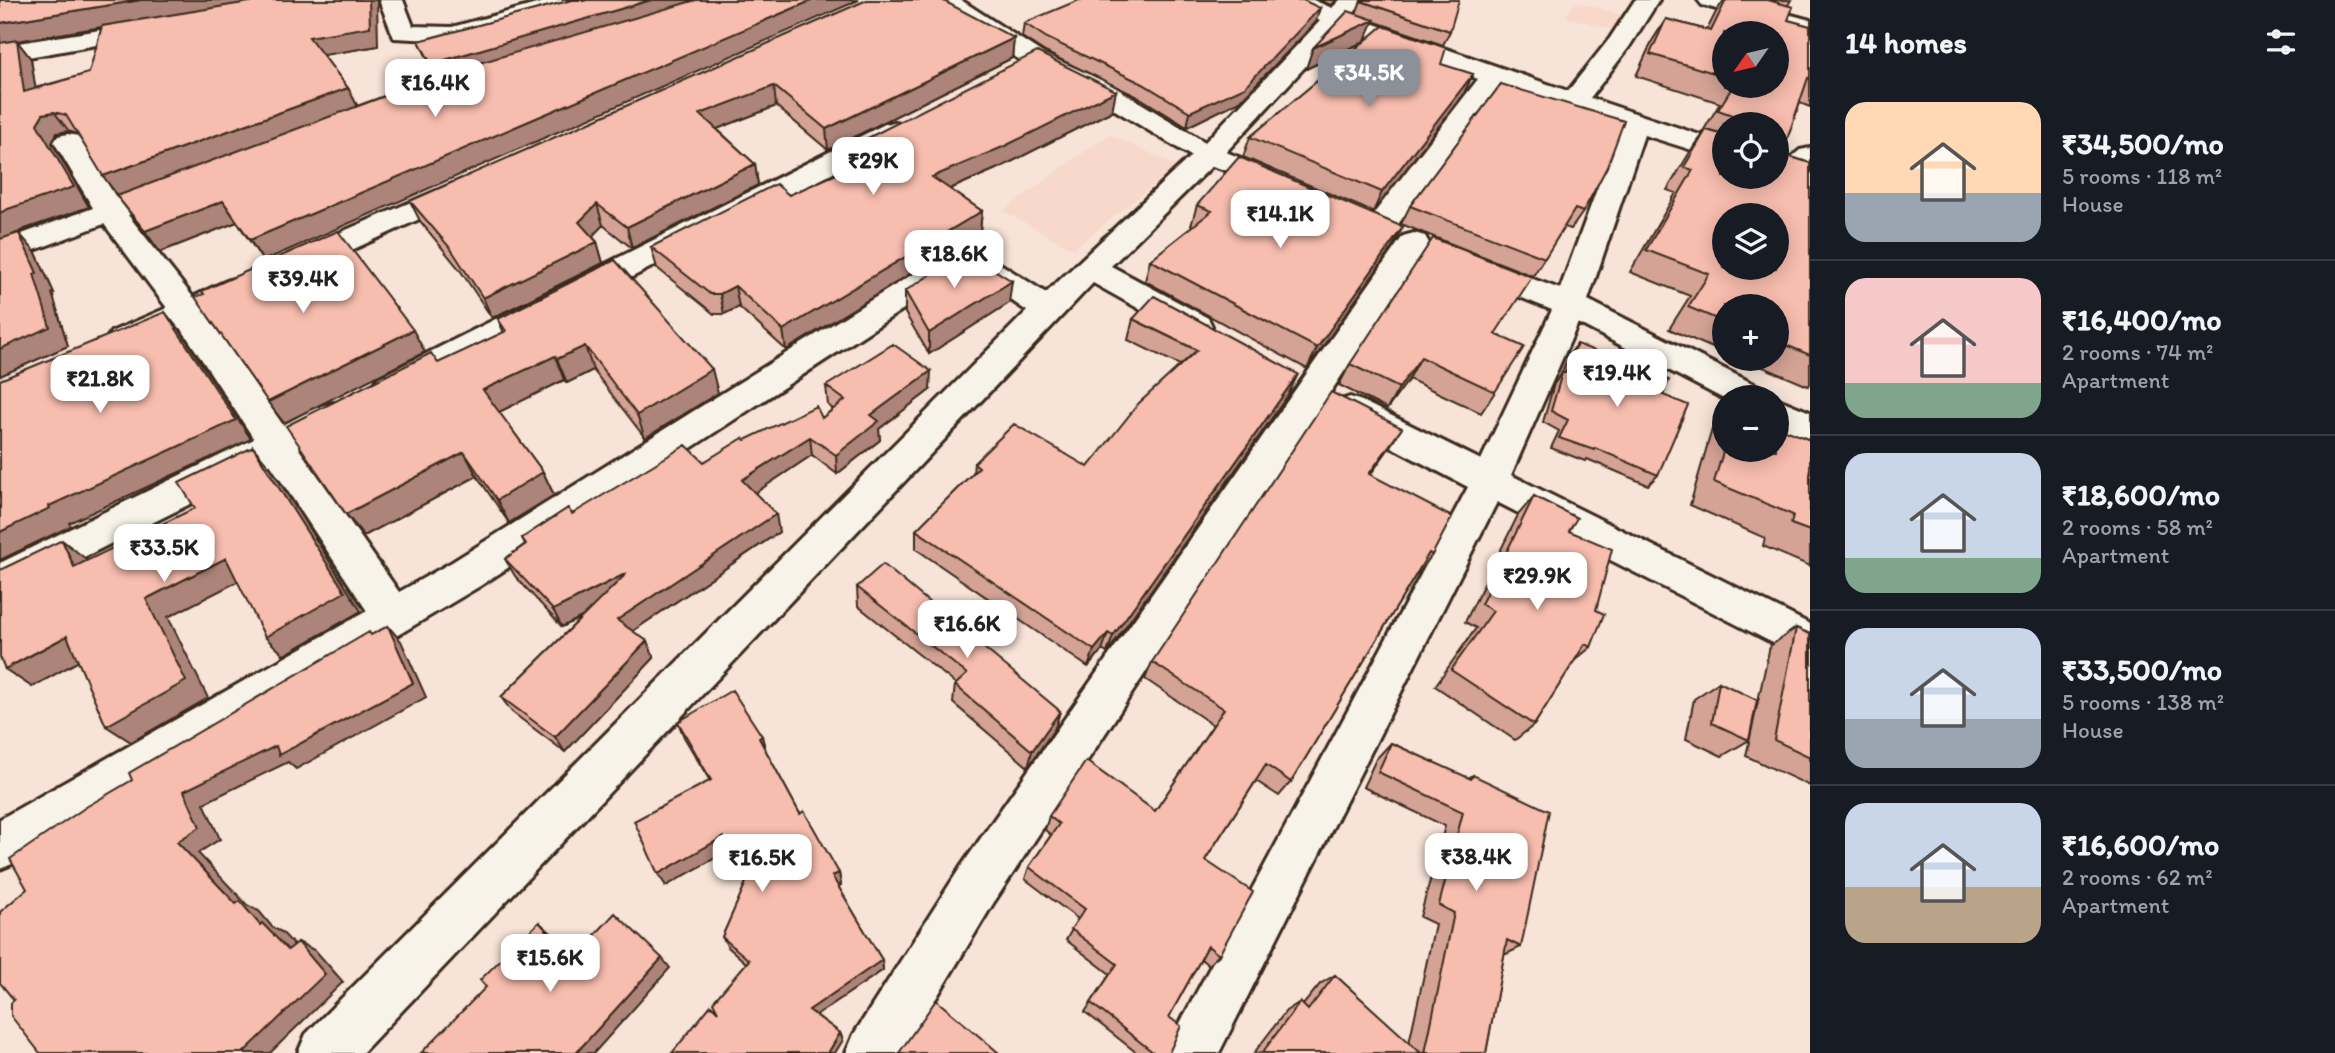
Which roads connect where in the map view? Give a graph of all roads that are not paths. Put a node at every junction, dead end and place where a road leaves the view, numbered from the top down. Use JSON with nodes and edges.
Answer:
{"nodes":[{"id":1,"x":391,"y":0,"type":"edge"},
{"id":2,"x":578,"y":0,"type":"edge"},
{"id":3,"x":945,"y":0,"type":"edge"},
{"id":4,"x":1293,"y":0,"type":"edge"},
{"id":5,"x":1353,"y":0,"type":"edge"},
{"id":6,"x":1647,"y":0,"type":"edge"},
{"id":7,"x":1710,"y":0,"type":"edge"},
{"id":8,"x":1336,"y":19,"type":"junction"},
{"id":9,"x":175,"y":24,"type":"edge"},
{"id":10,"x":1810,"y":27,"type":"edge"},
{"id":11,"x":0,"y":54,"type":"edge"},
{"id":12,"x":1494,"y":76,"type":"junction"},
{"id":13,"x":1574,"y":101,"type":"junction"},
{"id":14,"x":923,"y":116,"type":"edge"},
{"id":15,"x":1635,"y":123,"type":"junction"},
{"id":16,"x":68,"y":142,"type":"edge"},
{"id":17,"x":1712,"y":148,"type":"edge"},
{"id":18,"x":1208,"y":155,"type":"junction"},
{"id":19,"x":1810,"y":156,"type":"edge"},
{"id":20,"x":1789,"y":168,"type":"edge"},
{"id":21,"x":492,"y":176,"type":"edge"},
{"id":22,"x":1257,"y":176,"type":"edge"},
{"id":23,"x":202,"y":177,"type":"edge"},
{"id":24,"x":110,"y":212,"type":"junction"},
{"id":25,"x":1408,"y":240,"type":"junction"},
{"id":26,"x":0,"y":253,"type":"edge"},
{"id":27,"x":1090,"y":268,"type":"junction"},
{"id":28,"x":1570,"y":305,"type":"junction"},
{"id":29,"x":1048,"y":309,"type":"junction"},
{"id":30,"x":187,"y":312,"type":"junction"},
{"id":31,"x":1220,"y":340,"type":"edge"},
{"id":32,"x":100,"y":350,"type":"edge"},
{"id":33,"x":1279,"y":372,"type":"edge"},
{"id":34,"x":1727,"y":385,"type":"edge"},
{"id":35,"x":1314,"y":391,"type":"junction"},
{"id":36,"x":1789,"y":418,"type":"edge"},
{"id":37,"x":1810,"y":428,"type":"edge"},
{"id":38,"x":279,"y":444,"type":"junction"},
{"id":39,"x":1490,"y":480,"type":"junction"},
{"id":40,"x":0,"y":582,"type":"edge"},
{"id":41,"x":393,"y":616,"type":"junction"},
{"id":42,"x":1810,"y":644,"type":"edge"},
{"id":43,"x":0,"y":845,"type":"edge"},
{"id":44,"x":1201,"y":1047,"type":"edge"},
{"id":45,"x":328,"y":1052,"type":"edge"},
{"id":46,"x":873,"y":1053,"type":"edge"}],
"edges":[{"from":1,"to":2,"type":"street"},
{"from":3,"to":18,"type":"street"},
{"from":4,"to":8,"type":"street"},
{"from":5,"to":8,"type":"street"},
{"from":6,"to":13,"type":"street"},
{"from":7,"to":10,"type":"street"},
{"from":8,"to":12,"type":"street"},
{"from":8,"to":18,"type":"street"},
{"from":9,"to":11,"type":"street"},
{"from":12,"to":13,"type":"street"},
{"from":12,"to":25,"type":"street"},
{"from":13,"to":15,"type":"street"},
{"from":14,"to":38,"type":"street"},
{"from":15,"to":17,"type":"street"},
{"from":15,"to":28,"type":"street"},
{"from":16,"to":24,"type":"street"},
{"from":18,"to":22,"type":"street"},
{"from":18,"to":27,"type":"street"},
{"from":19,"to":20,"type":"street"},
{"from":21,"to":30,"type":"street"},
{"from":23,"to":24,"type":"street"},
{"from":24,"to":26,"type":"street"},
{"from":24,"to":30,"type":"street"},
{"from":25,"to":28,"type":"street"},
{"from":25,"to":35,"type":"street"},
{"from":27,"to":29,"type":"street"},
{"from":27,"to":31,"type":"street"},
{"from":28,"to":34,"type":"street"},
{"from":28,"to":39,"type":"street"},
{"from":29,"to":41,"type":"street"},
{"from":29,"to":45,"type":"street"},
{"from":30,"to":32,"type":"street"},
{"from":30,"to":38,"type":"street"},
{"from":33,"to":35,"type":"street"},
{"from":35,"to":39,"type":"street"},
{"from":35,"to":46,"type":"street"},
{"from":36,"to":37,"type":"street"},
{"from":38,"to":40,"type":"street"},
{"from":38,"to":41,"type":"street"},
{"from":39,"to":42,"type":"street"},
{"from":39,"to":44,"type":"street"},
{"from":41,"to":43,"type":"street"}]}
